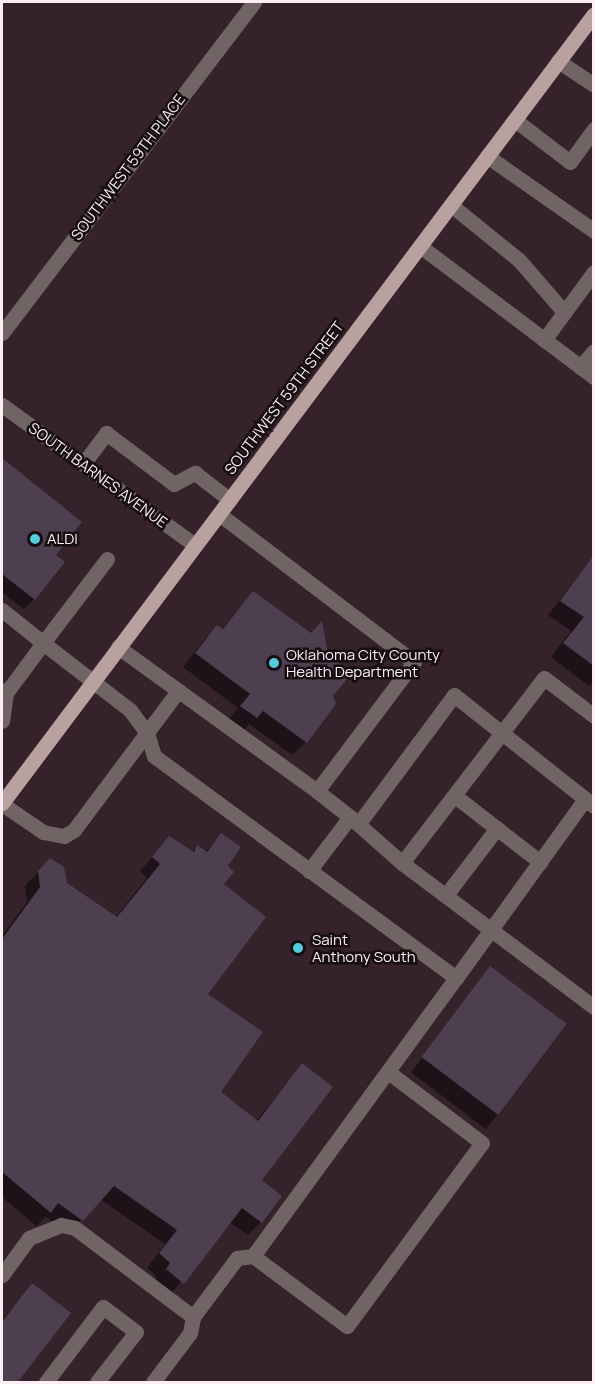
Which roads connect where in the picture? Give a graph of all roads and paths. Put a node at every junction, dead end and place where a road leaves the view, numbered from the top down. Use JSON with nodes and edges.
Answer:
{"nodes":[{"id":1,"x":254,"y":2,"type":"edge"},
{"id":2,"x":594,"y":14,"type":"edge"},
{"id":3,"x":558,"y":61,"type":"junction"},
{"id":4,"x":594,"y":85,"type":"edge"},
{"id":5,"x":515,"y":120,"type":"junction"},
{"id":6,"x":594,"y":129,"type":"edge"},
{"id":7,"x":487,"y":156,"type":"junction"},
{"id":8,"x":451,"y":205,"type":"junction"},
{"id":9,"x":594,"y":231,"type":"edge"},
{"id":10,"x":420,"y":246,"type":"junction"},
{"id":11,"x":594,"y":272,"type":"edge"},
{"id":12,"x":564,"y":312,"type":"junction"},
{"id":13,"x":2,"y":333,"type":"edge"},
{"id":14,"x":544,"y":339,"type":"junction"},
{"id":15,"x":594,"y":351,"type":"edge"},
{"id":16,"x":580,"y":367,"type":"junction"},
{"id":17,"x":594,"y":377,"type":"edge"},
{"id":18,"x":2,"y":405,"type":"edge"},
{"id":19,"x":83,"y":464,"type":"junction"},
{"id":20,"x":230,"y":500,"type":"junction"},
{"id":21,"x":219,"y":514,"type":"junction"},
{"id":22,"x":195,"y":545,"type":"junction"},
{"id":23,"x":107,"y":559,"type":"dead end"},
{"id":24,"x":2,"y":609,"type":"edge"},
{"id":25,"x":43,"y":643,"type":"junction"},
{"id":26,"x":118,"y":647,"type":"junction"},
{"id":27,"x":93,"y":681,"type":"junction"},
{"id":28,"x":4,"y":691,"type":"edge"},
{"id":29,"x":178,"y":691,"type":"junction"},
{"id":30,"x":594,"y":716,"type":"edge"},
{"id":31,"x":2,"y":721,"type":"edge"},
{"id":32,"x":147,"y":733,"type":"junction"},
{"id":33,"x":501,"y":734,"type":"junction"},
{"id":34,"x":317,"y":792,"type":"junction"},
{"id":35,"x":455,"y":796,"type":"junction"},
{"id":36,"x":589,"y":802,"type":"edge"},
{"id":37,"x":2,"y":803,"type":"edge"},
{"id":38,"x":354,"y":820,"type":"junction"},
{"id":39,"x":497,"y":828,"type":"junction"},
{"id":40,"x":540,"y":862,"type":"junction"},
{"id":41,"x":402,"y":863,"type":"junction"},
{"id":42,"x":309,"y":871,"type":"junction"},
{"id":43,"x":446,"y":896,"type":"junction"},
{"id":44,"x":491,"y":929,"type":"junction"},
{"id":45,"x":456,"y":978,"type":"junction"},
{"id":46,"x":594,"y":1007,"type":"edge"},
{"id":47,"x":388,"y":1072,"type":"junction"},
{"id":48,"x":253,"y":1256,"type":"junction"},
{"id":49,"x":2,"y":1275,"type":"edge"},
{"id":50,"x":193,"y":1317,"type":"junction"},
{"id":51,"x":46,"y":1383,"type":"edge"},
{"id":52,"x":97,"y":1383,"type":"edge"},
{"id":53,"x":153,"y":1383,"type":"edge"}],
"edges":[{"from":1,"to":13,"type":"street","name":"SOUTHWEST 59TH PLACE"},
{"from":2,"to":3,"type":"main road","name":"SOUTHWEST 59TH STREET"},
{"from":3,"to":4,"type":"street"},
{"from":3,"to":5,"type":"main road","name":"SOUTHWEST 59TH STREET"},
{"from":5,"to":6,"type":"street"},
{"from":5,"to":7,"type":"main road","name":"SOUTHWEST 59TH STREET"},
{"from":7,"to":8,"type":"main road","name":"SOUTHWEST 59TH STREET"},
{"from":7,"to":9,"type":"street"},
{"from":8,"to":10,"type":"main road","name":"SOUTHWEST 59TH STREET"},
{"from":8,"to":12,"type":"street"},
{"from":10,"to":14,"type":"street"},
{"from":10,"to":20,"type":"main road","name":"SOUTHWEST 59TH STREET"},
{"from":11,"to":12,"type":"street"},
{"from":12,"to":14,"type":"street"},
{"from":14,"to":16,"type":"street"},
{"from":15,"to":16,"type":"street"},
{"from":16,"to":17,"type":"street"},
{"from":18,"to":19,"type":"street","name":"SOUTH BARNES AVENUE"},
{"from":19,"to":20,"type":"street"},
{"from":19,"to":22,"type":"street","name":"SOUTH BARNES AVENUE"},
{"from":20,"to":21,"type":"main road","name":"SOUTHWEST 59TH STREET"},
{"from":21,"to":22,"type":"main road","name":"SOUTHWEST 59TH STREET"},
{"from":21,"to":34,"type":"street"},
{"from":22,"to":26,"type":"main road","name":"SOUTHWEST 59TH STREET"},
{"from":23,"to":25,"type":"street"},
{"from":24,"to":25,"type":"street"},
{"from":25,"to":27,"type":"street"},
{"from":25,"to":28,"type":"street"},
{"from":26,"to":27,"type":"main road","name":"SOUTHWEST 59TH STREET"},
{"from":26,"to":29,"type":"street"},
{"from":27,"to":32,"type":"street"},
{"from":27,"to":37,"type":"main road","name":"SOUTHWEST 59TH STREET"},
{"from":28,"to":31,"type":"street"},
{"from":29,"to":32,"type":"street"},
{"from":29,"to":34,"type":"street"},
{"from":30,"to":33,"type":"street"},
{"from":32,"to":37,"type":"street"},
{"from":32,"to":42,"type":"street"},
{"from":33,"to":35,"type":"street"},
{"from":33,"to":36,"type":"street"},
{"from":33,"to":38,"type":"street"},
{"from":34,"to":38,"type":"street"},
{"from":35,"to":39,"type":"street"},
{"from":35,"to":41,"type":"street"},
{"from":36,"to":40,"type":"street"},
{"from":38,"to":41,"type":"street"},
{"from":38,"to":42,"type":"street"},
{"from":39,"to":40,"type":"street"},
{"from":39,"to":43,"type":"street"},
{"from":40,"to":44,"type":"street"},
{"from":41,"to":43,"type":"street"},
{"from":42,"to":45,"type":"street"},
{"from":43,"to":44,"type":"street"},
{"from":44,"to":45,"type":"street"},
{"from":44,"to":46,"type":"street"},
{"from":45,"to":47,"type":"street"},
{"from":47,"to":48,"type":"street"},
{"from":47,"to":48,"type":"street"},
{"from":48,"to":50,"type":"street"},
{"from":49,"to":50,"type":"street"},
{"from":50,"to":53,"type":"street"},
{"from":51,"to":52,"type":"street"}]}
